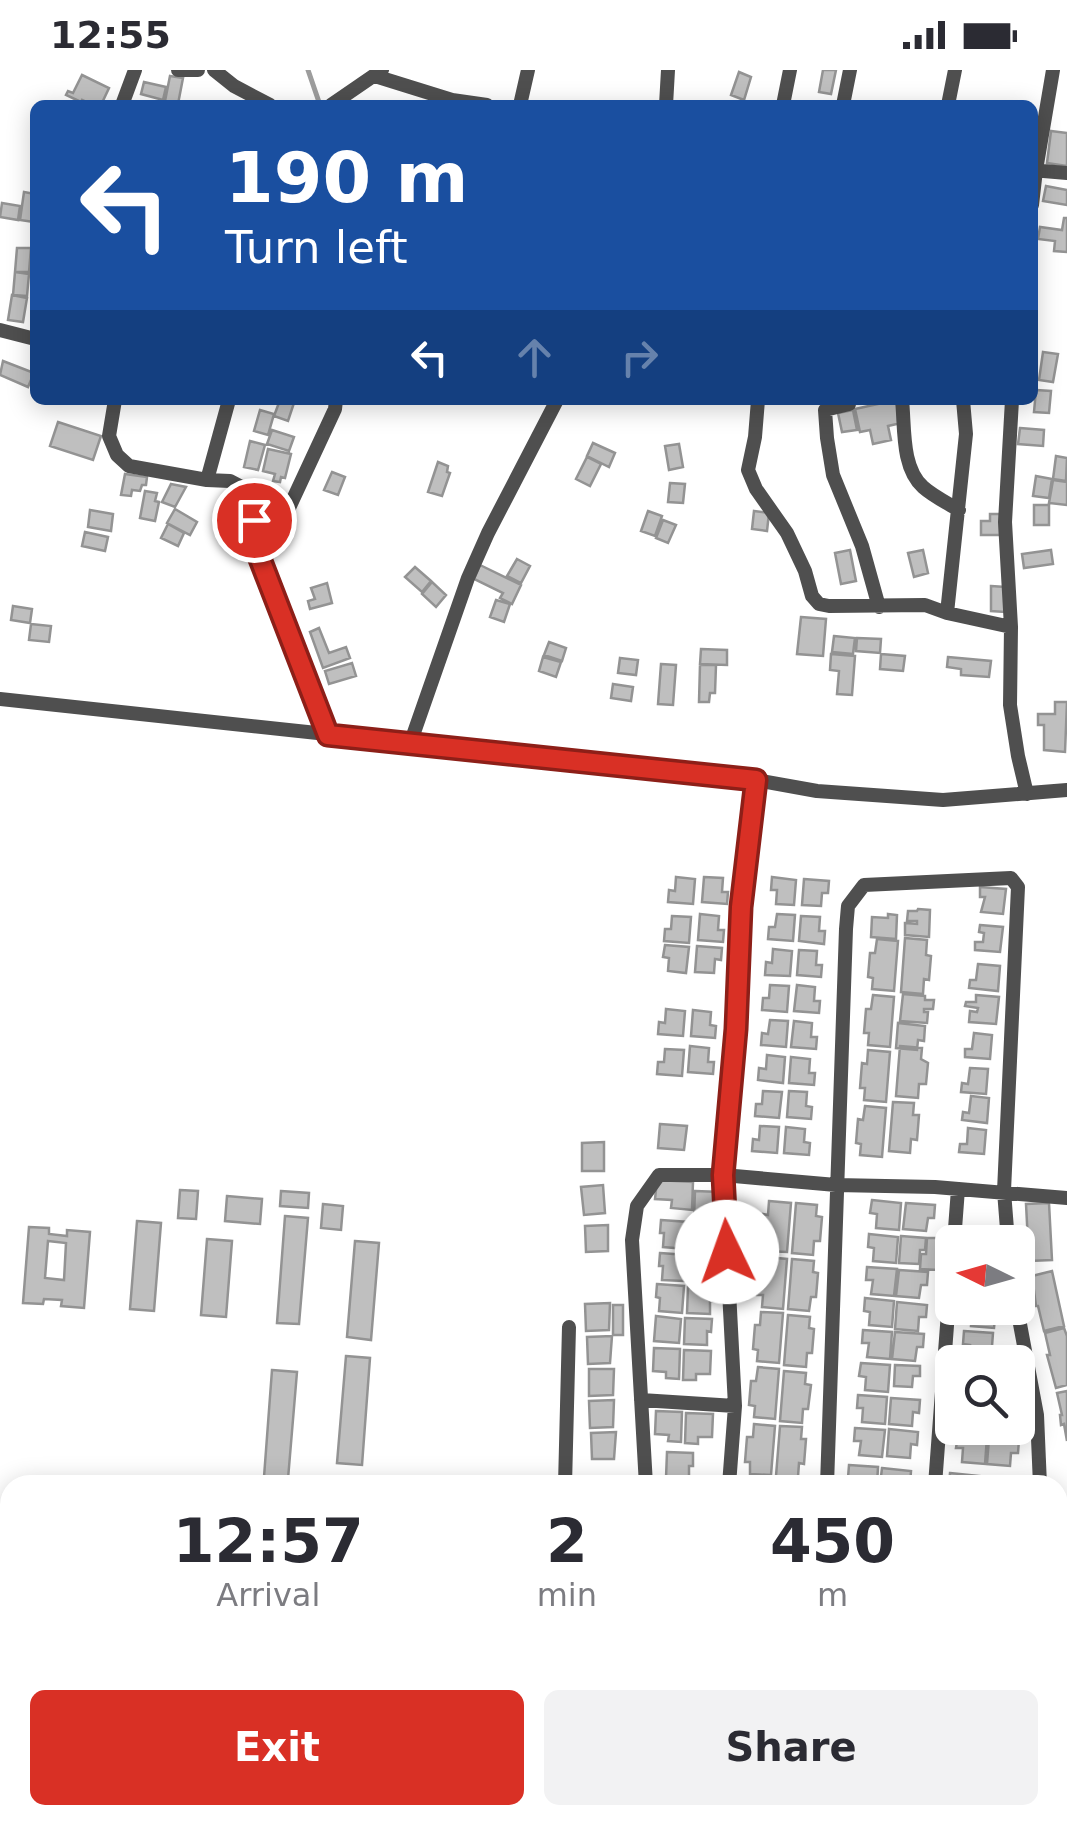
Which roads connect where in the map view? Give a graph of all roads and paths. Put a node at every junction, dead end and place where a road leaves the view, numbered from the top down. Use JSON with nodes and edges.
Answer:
{"nodes":[{"id":1,"x":135,"y":70,"type":"edge"},
{"id":2,"x":178,"y":70,"type":"edge"},
{"id":3,"x":198,"y":70,"type":"edge"},
{"id":4,"x":214,"y":70,"type":"edge"},
{"id":5,"x":528,"y":70,"type":"edge"},
{"id":6,"x":668,"y":70,"type":"edge"},
{"id":7,"x":790,"y":70,"type":"edge"},
{"id":8,"x":850,"y":70,"type":"edge"},
{"id":9,"x":955,"y":70,"type":"edge"},
{"id":10,"x":1053,"y":70,"type":"edge"},
{"id":11,"x":379,"y":73,"type":"edge"},
{"id":12,"x":124,"y":100,"type":"edge"},
{"id":13,"x":261,"y":100,"type":"edge"},
{"id":14,"x":338,"y":100,"type":"edge"},
{"id":15,"x":452,"y":100,"type":"edge"},
{"id":16,"x":521,"y":100,"type":"edge"},
{"id":17,"x":666,"y":100,"type":"edge"},
{"id":18,"x":786,"y":100,"type":"edge"},
{"id":19,"x":844,"y":100,"type":"edge"},
{"id":20,"x":949,"y":100,"type":"edge"},
{"id":21,"x":1038,"y":149,"type":"edge"},
{"id":22,"x":1038,"y":170,"type":"edge"},
{"id":23,"x":1067,"y":173,"type":"edge"},
{"id":24,"x":0,"y":330,"type":"edge"},
{"id":25,"x":30,"y":338,"type":"edge"},
{"id":26,"x":114,"y":405,"type":"edge"},
{"id":27,"x":228,"y":405,"type":"edge"},
{"id":28,"x":335,"y":405,"type":"edge"},
{"id":29,"x":554,"y":405,"type":"edge"},
{"id":30,"x":758,"y":405,"type":"edge"},
{"id":31,"x":847,"y":405,"type":"edge"},
{"id":32,"x":902,"y":405,"type":"edge"},
{"id":33,"x":963,"y":405,"type":"edge"},
{"id":34,"x":1012,"y":405,"type":"edge"},
{"id":35,"x":207,"y":480,"type":"junction"},
{"id":36,"x":958,"y":510,"type":"junction"},
{"id":37,"x":262,"y":566,"type":"junction"},
{"id":38,"x":880,"y":607,"type":"junction"},
{"id":39,"x":948,"y":613,"type":"junction"},
{"id":40,"x":1010,"y":627,"type":"junction"},
{"id":41,"x":0,"y":698,"type":"edge"},
{"id":42,"x":328,"y":735,"type":"junction"},
{"id":43,"x":410,"y":744,"type":"junction"},
{"id":44,"x":756,"y":780,"type":"junction"},
{"id":45,"x":1067,"y":790,"type":"edge"},
{"id":46,"x":1026,"y":794,"type":"junction"},
{"id":47,"x":723,"y":1175,"type":"junction"},
{"id":48,"x":836,"y":1186,"type":"junction"},
{"id":49,"x":958,"y":1189,"type":"junction"},
{"id":50,"x":1004,"y":1191,"type":"junction"},
{"id":51,"x":1067,"y":1198,"type":"edge"},
{"id":52,"x":955,"y":1225,"type":"edge"},
{"id":53,"x":1007,"y":1225,"type":"edge"},
{"id":54,"x":947,"y":1325,"type":"edge"},
{"id":55,"x":1020,"y":1325,"type":"edge"},
{"id":56,"x":569,"y":1327,"type":"dead end"},
{"id":57,"x":641,"y":1400,"type":"junction"},
{"id":58,"x":735,"y":1406,"type":"junction"},
{"id":59,"x":565,"y":1475,"type":"edge"},
{"id":60,"x":645,"y":1475,"type":"edge"},
{"id":61,"x":731,"y":1475,"type":"edge"},
{"id":62,"x":827,"y":1475,"type":"edge"},
{"id":63,"x":936,"y":1475,"type":"edge"},
{"id":64,"x":1040,"y":1475,"type":"edge"}],
"edges":[{"from":1,"to":12,"type":"street"},
{"from":2,"to":3,"type":"street"},
{"from":4,"to":13,"type":"street"},
{"from":5,"to":16,"type":"street"},
{"from":6,"to":17,"type":"street"},
{"from":7,"to":18,"type":"street"},
{"from":8,"to":19,"type":"street"},
{"from":9,"to":20,"type":"street"},
{"from":10,"to":21,"type":"street"},
{"from":11,"to":14,"type":"street"},
{"from":11,"to":15,"type":"street"},
{"from":22,"to":23,"type":"street"},
{"from":24,"to":25,"type":"street"},
{"from":26,"to":35,"type":"street"},
{"from":27,"to":35,"type":"street"},
{"from":28,"to":37,"type":"street"},
{"from":29,"to":43,"type":"street"},
{"from":30,"to":38,"type":"street"},
{"from":31,"to":38,"type":"street"},
{"from":32,"to":36,"type":"street"},
{"from":33,"to":36,"type":"street"},
{"from":34,"to":40,"type":"street"},
{"from":35,"to":37,"type":"street"},
{"from":36,"to":39,"type":"street"},
{"from":37,"to":42,"type":"street"},
{"from":38,"to":39,"type":"street"},
{"from":39,"to":40,"type":"street"},
{"from":40,"to":46,"type":"street"},
{"from":41,"to":42,"type":"street"},
{"from":42,"to":43,"type":"street"},
{"from":43,"to":44,"type":"street"},
{"from":44,"to":46,"type":"street"},
{"from":44,"to":47,"type":"street"},
{"from":45,"to":46,"type":"street"},
{"from":47,"to":48,"type":"street"},
{"from":47,"to":57,"type":"street"},
{"from":47,"to":58,"type":"street"},
{"from":48,"to":49,"type":"street"},
{"from":48,"to":50,"type":"street"},
{"from":48,"to":62,"type":"street"},
{"from":49,"to":50,"type":"street"},
{"from":49,"to":52,"type":"street"},
{"from":50,"to":51,"type":"street"},
{"from":50,"to":53,"type":"street"},
{"from":54,"to":63,"type":"street"},
{"from":55,"to":64,"type":"street"},
{"from":56,"to":59,"type":"street"},
{"from":57,"to":58,"type":"street"},
{"from":57,"to":60,"type":"street"},
{"from":58,"to":61,"type":"street"}]}
